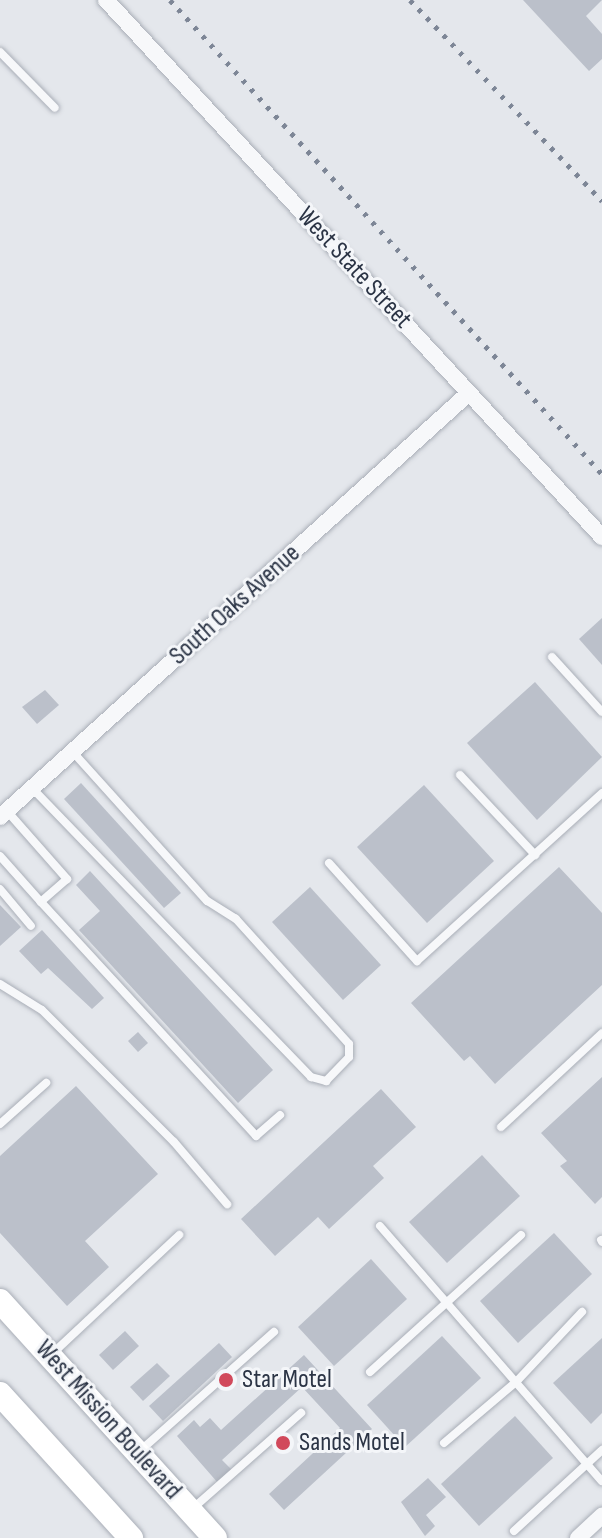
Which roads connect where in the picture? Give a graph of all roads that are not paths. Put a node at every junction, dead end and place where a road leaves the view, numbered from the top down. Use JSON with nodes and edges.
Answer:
{"nodes":[{"id":1,"x":106,"y":0,"type":"edge"},
{"id":2,"x":0,"y":52,"type":"edge"},
{"id":3,"x":55,"y":108,"type":"dead end"},
{"id":4,"x":469,"y":393,"type":"junction"},
{"id":5,"x":602,"y":537,"type":"edge"},
{"id":6,"x":552,"y":657,"type":"dead end"},
{"id":7,"x":602,"y":712,"type":"edge"},
{"id":8,"x":73,"y":752,"type":"junction"},
{"id":9,"x":460,"y":775,"type":"dead end"},
{"id":10,"x":32,"y":788,"type":"junction"},
{"id":11,"x":602,"y":793,"type":"edge"},
{"id":12,"x":3,"y":814,"type":"edge"},
{"id":13,"x":535,"y":855,"type":"junction"},
{"id":14,"x":0,"y":856,"type":"edge"},
{"id":15,"x":329,"y":863,"type":"dead end"},
{"id":16,"x":0,"y":889,"type":"edge"},
{"id":17,"x":41,"y":902,"type":"junction"},
{"id":18,"x":31,"y":926,"type":"dead end"},
{"id":19,"x":0,"y":984,"type":"edge"},
{"id":20,"x":602,"y":1033,"type":"edge"},
{"id":21,"x":46,"y":1083,"type":"dead end"},
{"id":22,"x":280,"y":1115,"type":"dead end"},
{"id":23,"x":0,"y":1124,"type":"edge"},
{"id":24,"x":501,"y":1127,"type":"dead end"},
{"id":25,"x":227,"y":1204,"type":"dead end"},
{"id":26,"x":380,"y":1226,"type":"dead end"},
{"id":27,"x":179,"y":1235,"type":"dead end"},
{"id":28,"x":521,"y":1235,"type":"dead end"},
{"id":29,"x":0,"y":1301,"type":"edge"},
{"id":30,"x":447,"y":1301,"type":"junction"},
{"id":31,"x":582,"y":1312,"type":"dead end"},
{"id":32,"x":274,"y":1332,"type":"dead end"},
{"id":33,"x":50,"y":1356,"type":"junction"},
{"id":34,"x":370,"y":1372,"type":"dead end"},
{"id":35,"x":517,"y":1381,"type":"junction"},
{"id":36,"x":0,"y":1394,"type":"edge"},
{"id":37,"x":301,"y":1413,"type":"dead end"},
{"id":38,"x":444,"y":1443,"type":"dead end"},
{"id":39,"x":602,"y":1450,"type":"edge"},
{"id":40,"x":138,"y":1453,"type":"junction"},
{"id":41,"x":588,"y":1463,"type":"junction"},
{"id":42,"x":602,"y":1481,"type":"edge"},
{"id":43,"x":190,"y":1511,"type":"junction"},
{"id":44,"x":602,"y":1516,"type":"edge"},
{"id":45,"x":514,"y":1531,"type":"dead end"},
{"id":46,"x":131,"y":1538,"type":"edge"},
{"id":47,"x":215,"y":1538,"type":"edge"},
{"id":48,"x":578,"y":1538,"type":"edge"}],
"edges":[{"from":1,"to":4,"type":"street","name":"West State Street"},
{"from":2,"to":3,"type":"lane"},
{"from":4,"to":5,"type":"street","name":"West State Street"},
{"from":4,"to":8,"type":"street","name":"South Oaks Avenue"},
{"from":6,"to":7,"type":"lane"},
{"from":8,"to":10,"type":"street","name":"South Oaks Avenue"},
{"from":8,"to":10,"type":"lane"},
{"from":9,"to":13,"type":"lane"},
{"from":10,"to":12,"type":"street","name":"South Oaks Avenue"},
{"from":11,"to":13,"type":"lane"},
{"from":12,"to":17,"type":"lane"},
{"from":13,"to":15,"type":"lane"},
{"from":14,"to":17,"type":"lane"},
{"from":16,"to":18,"type":"lane"},
{"from":17,"to":22,"type":"lane"},
{"from":19,"to":25,"type":"lane"},
{"from":20,"to":24,"type":"lane"},
{"from":21,"to":23,"type":"lane"},
{"from":26,"to":30,"type":"lane"},
{"from":27,"to":33,"type":"lane"},
{"from":28,"to":30,"type":"lane"},
{"from":29,"to":33,"type":"main road","name":"West Mission Boulevard"},
{"from":30,"to":34,"type":"lane"},
{"from":30,"to":35,"type":"lane"},
{"from":31,"to":35,"type":"lane"},
{"from":32,"to":40,"type":"lane"},
{"from":33,"to":40,"type":"main road","name":"West Mission Boulevard"},
{"from":35,"to":38,"type":"lane"},
{"from":35,"to":41,"type":"lane"},
{"from":36,"to":46,"type":"main road"},
{"from":37,"to":43,"type":"lane"},
{"from":39,"to":41,"type":"lane"},
{"from":40,"to":43,"type":"main road","name":"West Mission Boulevard"},
{"from":41,"to":42,"type":"lane"},
{"from":41,"to":45,"type":"lane"},
{"from":43,"to":47,"type":"main road","name":"West Mission Boulevard"},
{"from":44,"to":48,"type":"street"}]}
